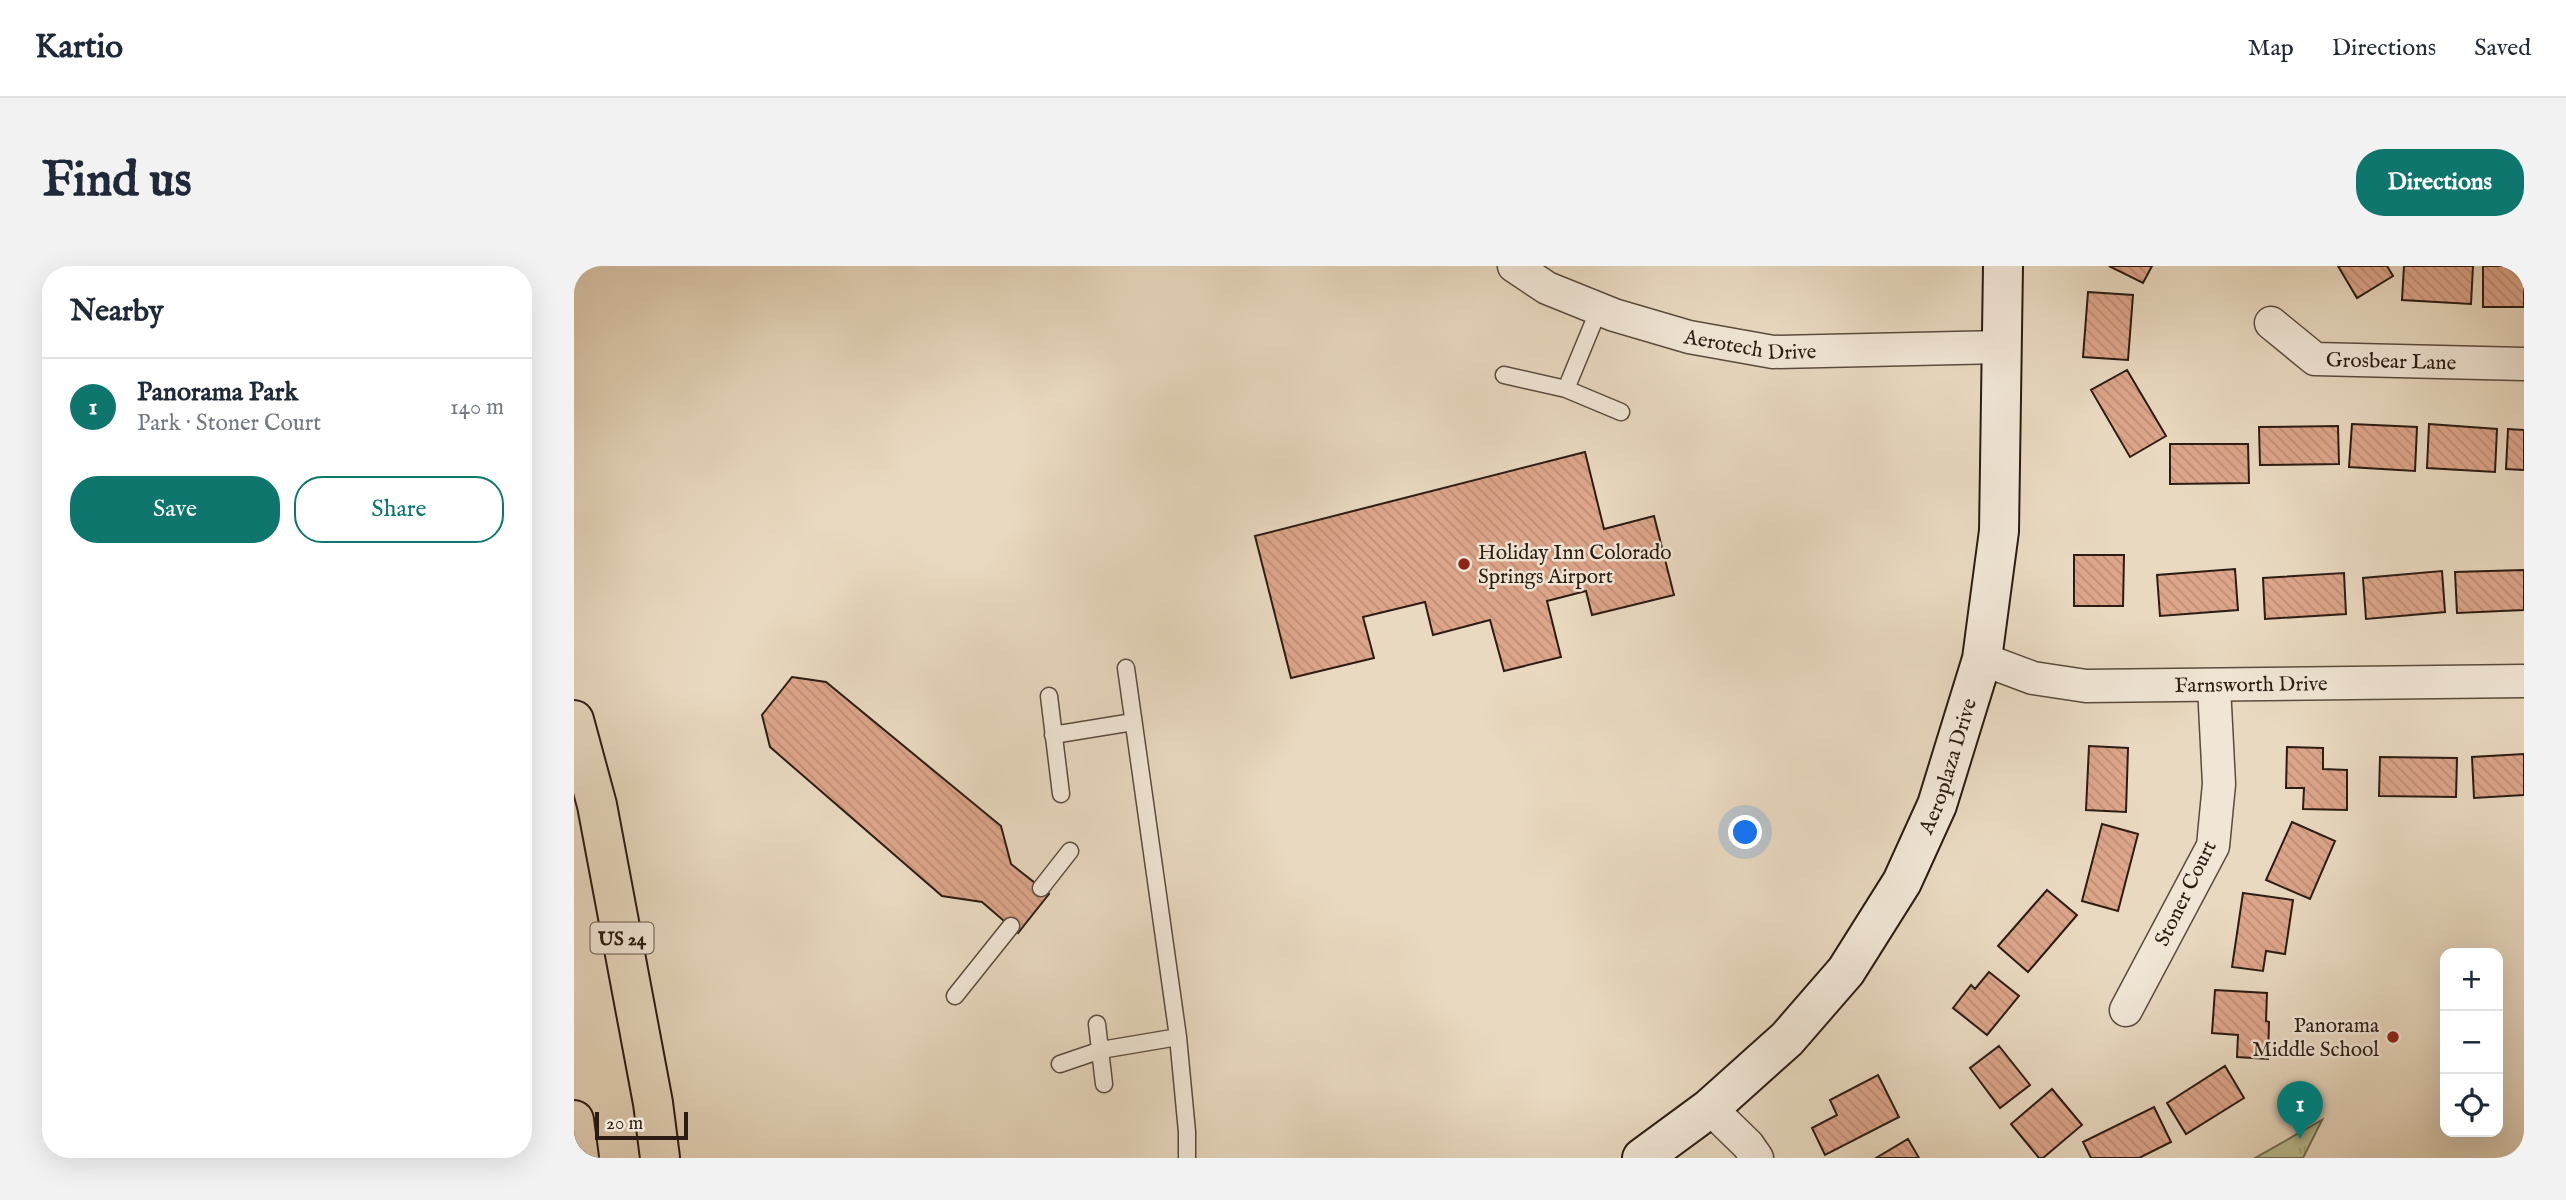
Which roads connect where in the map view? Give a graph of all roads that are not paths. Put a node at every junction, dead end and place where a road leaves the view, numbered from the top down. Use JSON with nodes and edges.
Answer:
{"nodes":[{"id":1,"x":1514,"y":266,"type":"edge"},
{"id":2,"x":2003,"y":266,"type":"edge"},
{"id":3,"x":1599,"y":309,"type":"junction"},
{"id":4,"x":2271,"y":323,"type":"dead end"},
{"id":5,"x":2002,"y":347,"type":"junction"},
{"id":6,"x":2524,"y":364,"type":"edge"},
{"id":7,"x":1504,"y":375,"type":"dead end"},
{"id":8,"x":1566,"y":389,"type":"junction"},
{"id":9,"x":1621,"y":412,"type":"dead end"},
{"id":10,"x":1982,"y":659,"type":"junction"},
{"id":11,"x":1126,"y":668,"type":"dead end"},
{"id":12,"x":2524,"y":681,"type":"edge"},
{"id":13,"x":2214,"y":685,"type":"junction"},
{"id":14,"x":1049,"y":696,"type":"dead end"},
{"id":15,"x":574,"y":720,"type":"edge"},
{"id":16,"x":1133,"y":722,"type":"junction"},
{"id":17,"x":1053,"y":735,"type":"junction"},
{"id":18,"x":1060,"y":794,"type":"dead end"},
{"id":19,"x":1070,"y":851,"type":"dead end"},
{"id":20,"x":1041,"y":888,"type":"dead end"},
{"id":21,"x":1011,"y":926,"type":"dead end"},
{"id":22,"x":956,"y":996,"type":"dead end"},
{"id":23,"x":2126,"y":1010,"type":"dead end"},
{"id":24,"x":1097,"y":1024,"type":"dead end"},
{"id":25,"x":1178,"y":1037,"type":"junction"},
{"id":26,"x":1101,"y":1050,"type":"junction"},
{"id":27,"x":1060,"y":1065,"type":"dead end"},
{"id":28,"x":1104,"y":1084,"type":"dead end"},
{"id":29,"x":1710,"y":1108,"type":"junction"},
{"id":30,"x":574,"y":1120,"type":"edge"},
{"id":31,"x":579,"y":1158,"type":"edge"},
{"id":32,"x":660,"y":1158,"type":"edge"},
{"id":33,"x":1187,"y":1158,"type":"edge"},
{"id":34,"x":1643,"y":1158,"type":"edge"},
{"id":35,"x":1757,"y":1158,"type":"edge"}],
"edges":[{"from":1,"to":3,"type":"street","name":"Aerotech Drive"},
{"from":2,"to":5,"type":"street","name":"Aeroplaza Drive"},
{"from":3,"to":5,"type":"street","name":"Aerotech Drive"},
{"from":3,"to":8,"type":"lane"},
{"from":4,"to":6,"type":"street","name":"Grosbear Lane"},
{"from":5,"to":10,"type":"street","name":"Aeroplaza Drive"},
{"from":7,"to":8,"type":"lane"},
{"from":8,"to":9,"type":"lane"},
{"from":10,"to":13,"type":"street","name":"Farnsworth Drive"},
{"from":10,"to":29,"type":"street","name":"Aeroplaza Drive"},
{"from":11,"to":16,"type":"lane"},
{"from":12,"to":13,"type":"street","name":"Farnsworth Drive"},
{"from":13,"to":23,"type":"street","name":"Stoner Court"},
{"from":14,"to":17,"type":"lane"},
{"from":15,"to":32,"type":"highway","number":"US 24"},
{"from":16,"to":17,"type":"lane"},
{"from":16,"to":25,"type":"lane"},
{"from":17,"to":18,"type":"lane"},
{"from":19,"to":20,"type":"lane"},
{"from":21,"to":22,"type":"lane"},
{"from":24,"to":26,"type":"lane"},
{"from":25,"to":26,"type":"lane"},
{"from":25,"to":33,"type":"lane"},
{"from":26,"to":27,"type":"lane"},
{"from":26,"to":28,"type":"lane"},
{"from":29,"to":34,"type":"street","name":"Aeroplaza Drive"},
{"from":29,"to":35,"type":"street"},
{"from":30,"to":31,"type":"highway"}]}
